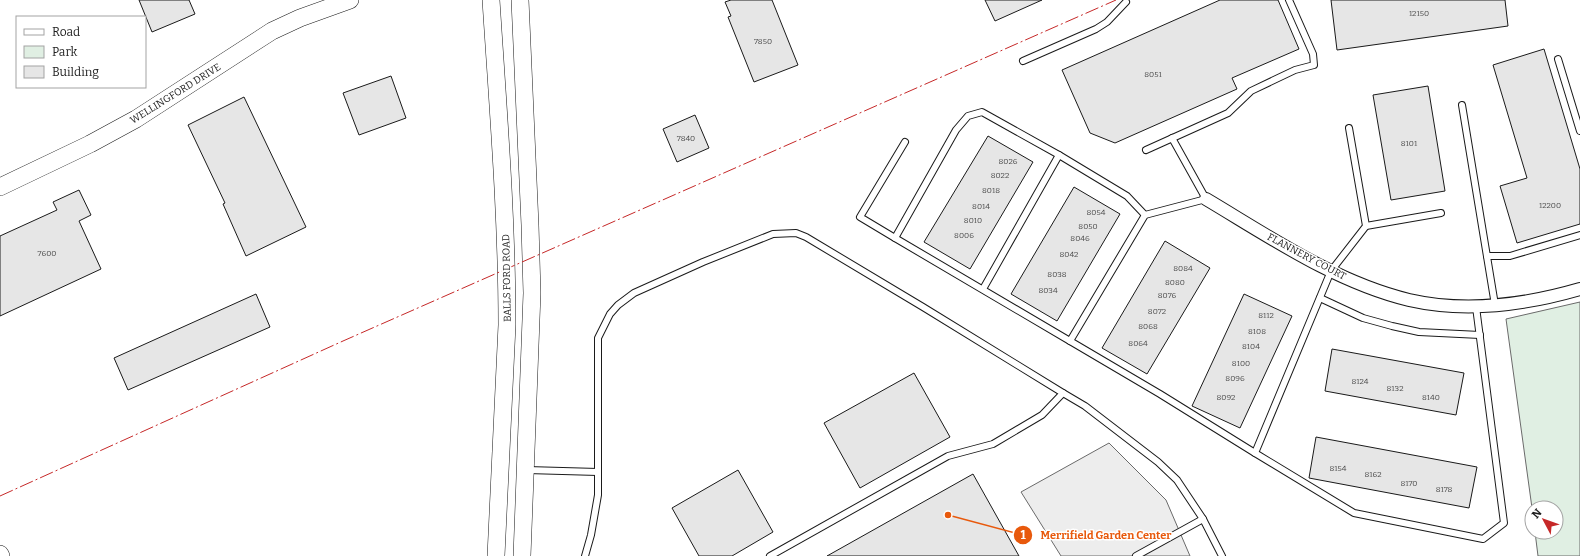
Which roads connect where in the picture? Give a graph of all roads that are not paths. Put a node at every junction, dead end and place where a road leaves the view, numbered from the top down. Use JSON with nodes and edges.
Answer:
{"nodes":[{"id":1,"x":350,"y":0,"type":"edge"},
{"id":2,"x":492,"y":0,"type":"edge"},
{"id":3,"x":520,"y":0,"type":"edge"},
{"id":4,"x":1289,"y":0,"type":"edge"},
{"id":5,"x":1127,"y":1,"type":"edge"},
{"id":6,"x":1558,"y":59,"type":"dead end"},
{"id":7,"x":1023,"y":61,"type":"dead end"},
{"id":8,"x":1462,"y":105,"type":"dead end"},
{"id":9,"x":1349,"y":128,"type":"dead end"},
{"id":10,"x":1580,"y":131,"type":"edge"},
{"id":11,"x":1172,"y":138,"type":"junction"},
{"id":12,"x":905,"y":142,"type":"dead end"},
{"id":13,"x":1146,"y":150,"type":"dead end"},
{"id":14,"x":1059,"y":155,"type":"junction"},
{"id":15,"x":0,"y":187,"type":"edge"},
{"id":16,"x":1206,"y":199,"type":"junction"},
{"id":17,"x":1441,"y":213,"type":"dead end"},
{"id":18,"x":1145,"y":215,"type":"junction"},
{"id":19,"x":1366,"y":226,"type":"junction"},
{"id":20,"x":1580,"y":235,"type":"edge"},
{"id":21,"x":895,"y":238,"type":"junction"},
{"id":22,"x":1486,"y":256,"type":"junction"},
{"id":23,"x":1331,"y":271,"type":"junction"},
{"id":24,"x":1580,"y":288,"type":"edge"},
{"id":25,"x":983,"y":289,"type":"junction"},
{"id":26,"x":1320,"y":298,"type":"junction"},
{"id":27,"x":1495,"y":305,"type":"junction"},
{"id":28,"x":1476,"y":307,"type":"junction"},
{"id":29,"x":1480,"y":335,"type":"junction"},
{"id":30,"x":1070,"y":341,"type":"junction"},
{"id":31,"x":1063,"y":393,"type":"junction"},
{"id":32,"x":502,"y":423,"type":"junction"},
{"id":33,"x":1255,"y":453,"type":"junction"},
{"id":34,"x":526,"y":470,"type":"junction"},
{"id":35,"x":598,"y":472,"type":"junction"},
{"id":36,"x":1203,"y":519,"type":"junction"},
{"id":37,"x":496,"y":556,"type":"edge"},
{"id":38,"x":522,"y":556,"type":"edge"},
{"id":39,"x":585,"y":556,"type":"edge"},
{"id":40,"x":770,"y":556,"type":"edge"},
{"id":41,"x":1136,"y":556,"type":"edge"},
{"id":42,"x":1222,"y":556,"type":"edge"}],
"edges":[{"from":1,"to":15,"type":"main road","name":"WELLINGFORD DRIVE"},
{"from":2,"to":32,"type":"main road","name":"BALLS FORD ROAD"},
{"from":3,"to":34,"type":"main road"},
{"from":4,"to":11,"type":"lane"},
{"from":5,"to":7,"type":"lane"},
{"from":6,"to":10,"type":"lane"},
{"from":8,"to":22,"type":"lane"},
{"from":9,"to":19,"type":"lane"},
{"from":11,"to":13,"type":"lane"},
{"from":11,"to":16,"type":"lane"},
{"from":12,"to":21,"type":"lane"},
{"from":14,"to":18,"type":"lane"},
{"from":14,"to":21,"type":"lane"},
{"from":14,"to":25,"type":"lane"},
{"from":16,"to":18,"type":"lane"},
{"from":16,"to":23,"type":"street","name":"FLANNERY COURT"},
{"from":17,"to":19,"type":"lane"},
{"from":18,"to":30,"type":"lane"},
{"from":19,"to":23,"type":"lane"},
{"from":20,"to":22,"type":"lane"},
{"from":21,"to":25,"type":"lane"},
{"from":22,"to":27,"type":"lane"},
{"from":23,"to":26,"type":"lane"},
{"from":23,"to":28,"type":"street","name":"FLANNERY COURT"},
{"from":24,"to":27,"type":"street","name":"FLANNERY COURT"},
{"from":25,"to":30,"type":"lane"},
{"from":26,"to":29,"type":"lane"},
{"from":26,"to":33,"type":"lane"},
{"from":27,"to":28,"type":"street","name":"FLANNERY COURT"},
{"from":28,"to":29,"type":"lane"},
{"from":29,"to":33,"type":"lane"},
{"from":30,"to":33,"type":"lane"},
{"from":31,"to":35,"type":"lane"},
{"from":31,"to":36,"type":"lane"},
{"from":31,"to":40,"type":"lane"},
{"from":32,"to":34,"type":"main road"},
{"from":32,"to":37,"type":"main road","name":"BALLS FORD ROAD"},
{"from":34,"to":35,"type":"lane"},
{"from":34,"to":38,"type":"main road"},
{"from":35,"to":39,"type":"lane"},
{"from":36,"to":41,"type":"lane"},
{"from":36,"to":42,"type":"lane"}]}
